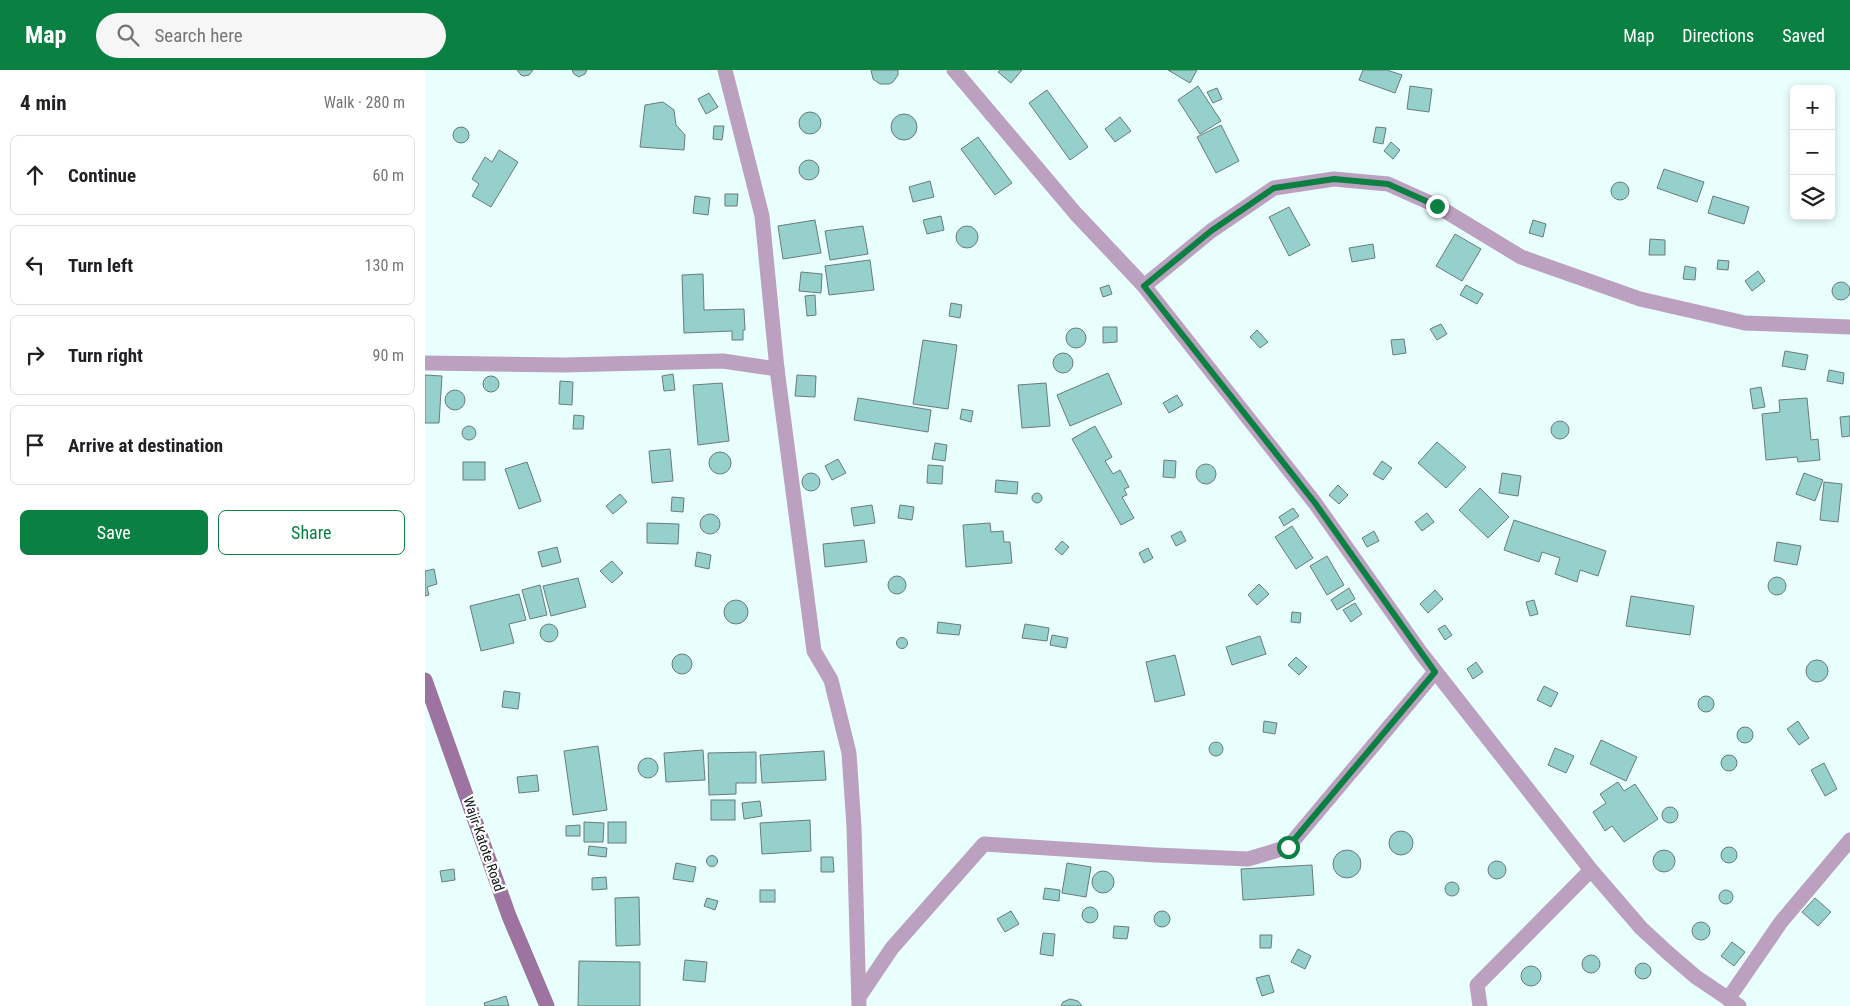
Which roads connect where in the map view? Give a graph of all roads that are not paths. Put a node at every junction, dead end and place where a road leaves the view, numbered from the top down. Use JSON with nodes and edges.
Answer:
{"nodes":[{"id":1,"x":725,"y":70,"type":"edge"},
{"id":2,"x":954,"y":70,"type":"edge"},
{"id":3,"x":1144,"y":286,"type":"junction"},
{"id":4,"x":1850,"y":327,"type":"edge"},
{"id":5,"x":425,"y":363,"type":"edge"},
{"id":6,"x":777,"y":369,"type":"junction"},
{"id":7,"x":1435,"y":672,"type":"junction"},
{"id":8,"x":425,"y":680,"type":"edge"},
{"id":9,"x":1850,"y":840,"type":"edge"},
{"id":10,"x":1591,"y":870,"type":"junction"},
{"id":11,"x":859,"y":1002,"type":"edge"},
{"id":12,"x":1733,"y":1002,"type":"edge"},
{"id":13,"x":547,"y":1006,"type":"edge"},
{"id":14,"x":1480,"y":1006,"type":"edge"}],
"edges":[{"from":1,"to":6,"type":"street"},
{"from":2,"to":3,"type":"street"},
{"from":3,"to":4,"type":"street"},
{"from":3,"to":7,"type":"street"},
{"from":5,"to":6,"type":"street"},
{"from":6,"to":11,"type":"street"},
{"from":7,"to":10,"type":"street"},
{"from":7,"to":11,"type":"street"},
{"from":8,"to":13,"type":"street","name":"Wajir-Katote Road"},
{"from":9,"to":12,"type":"street"},
{"from":10,"to":12,"type":"street"},
{"from":10,"to":14,"type":"street"}]}
